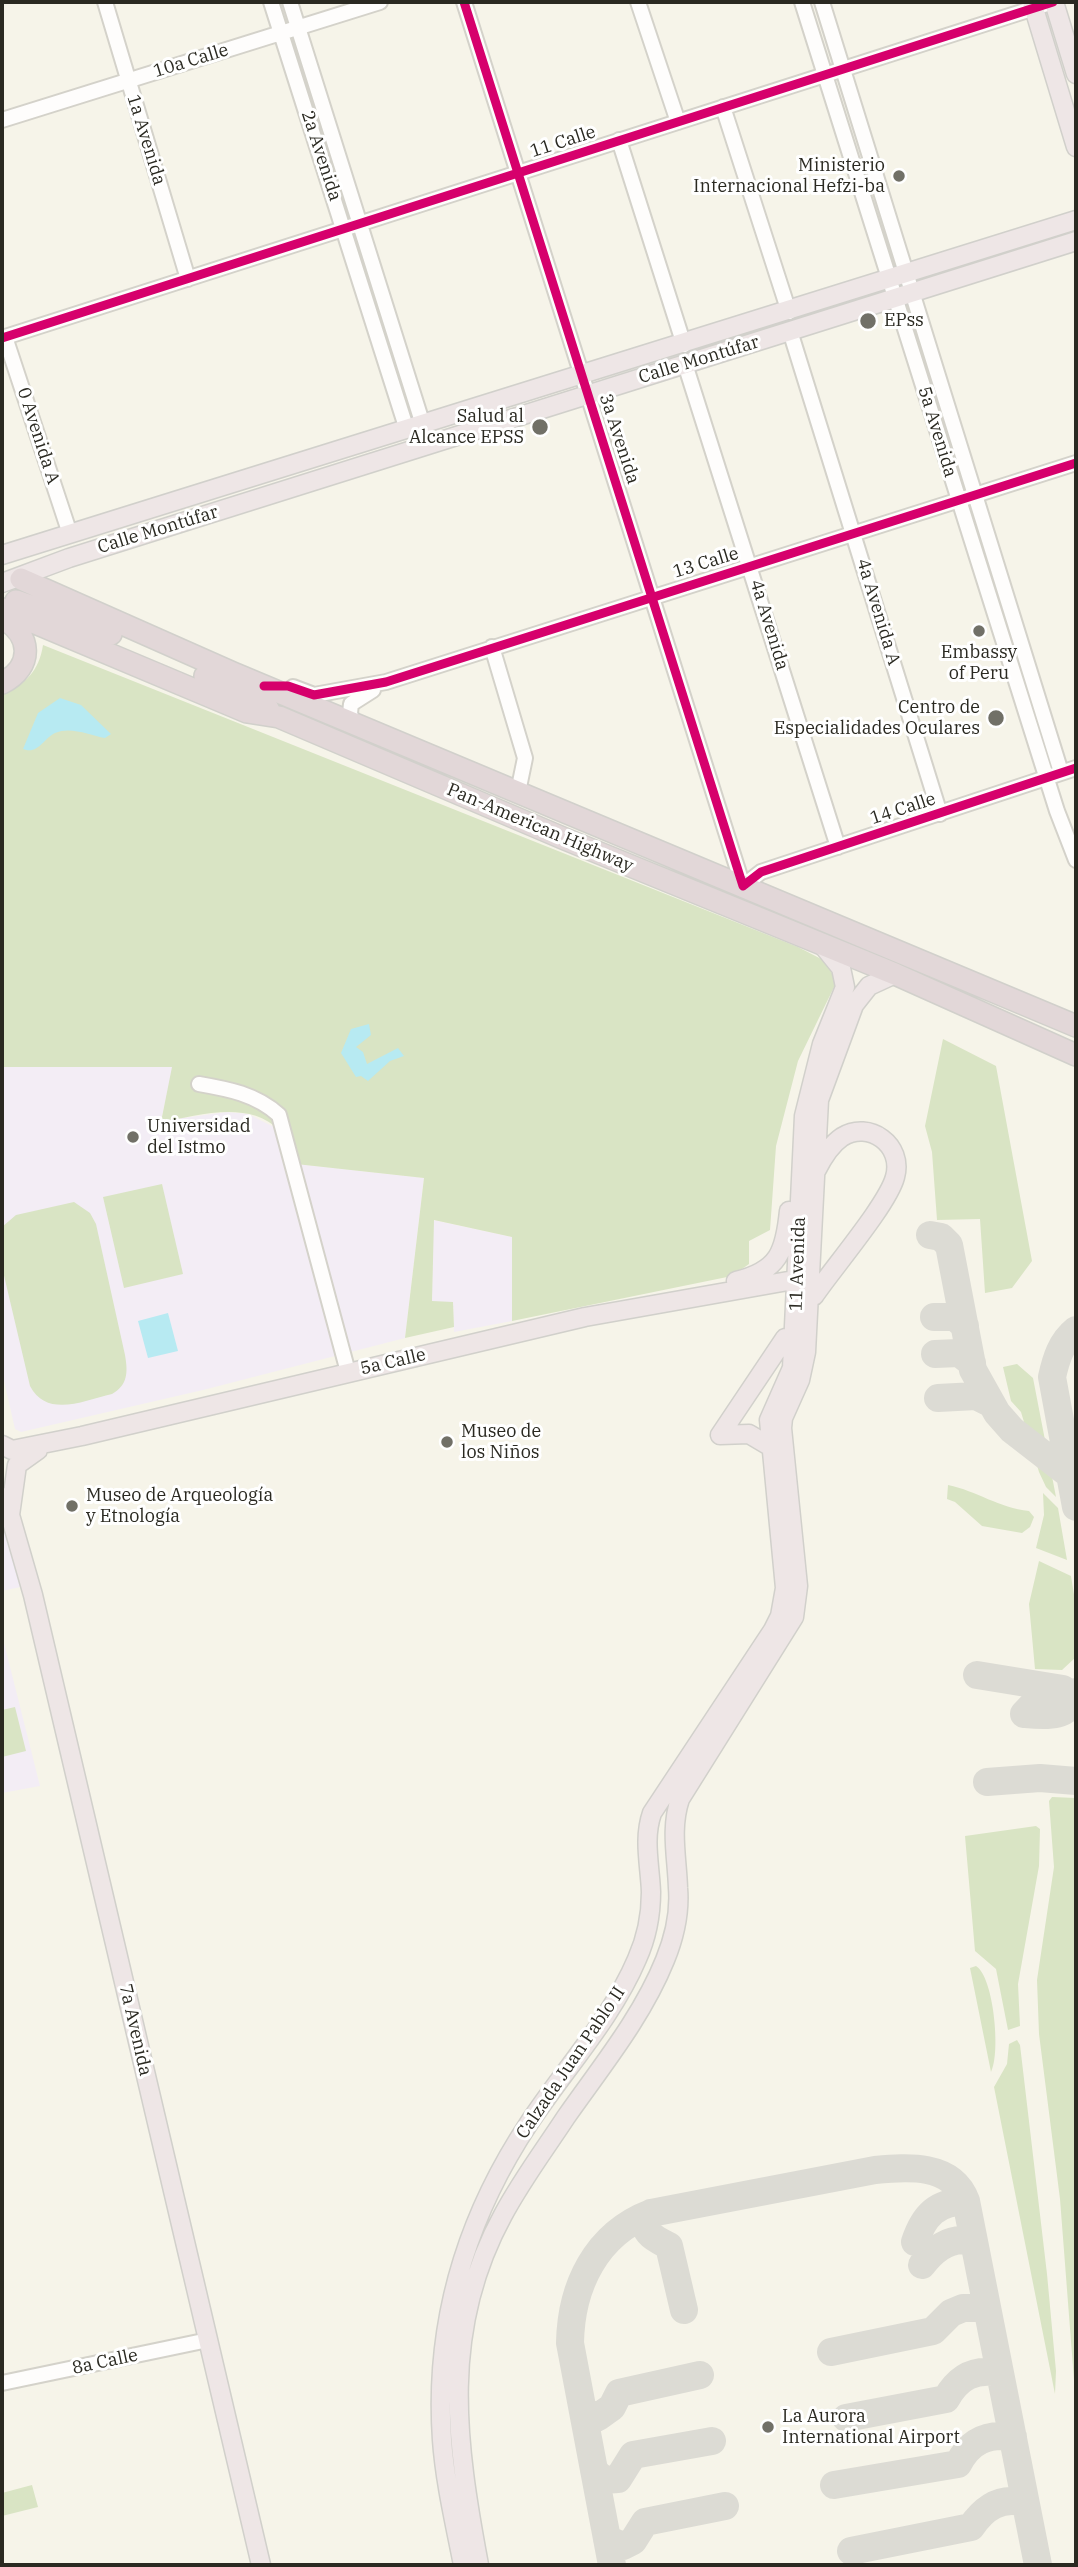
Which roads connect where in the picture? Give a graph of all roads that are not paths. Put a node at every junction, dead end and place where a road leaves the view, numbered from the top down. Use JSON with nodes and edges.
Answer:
{"nodes":[{"id":1,"x":105,"y":2,"type":"edge"},
{"id":2,"x":271,"y":2,"type":"edge"},
{"id":3,"x":290,"y":2,"type":"edge"},
{"id":4,"x":380,"y":2,"type":"edge"},
{"id":5,"x":464,"y":2,"type":"edge"},
{"id":6,"x":638,"y":2,"type":"edge"},
{"id":7,"x":802,"y":2,"type":"edge"},
{"id":8,"x":822,"y":2,"type":"edge"},
{"id":9,"x":1054,"y":2,"type":"edge"},
{"id":10,"x":1033,"y":5,"type":"edge"},
{"id":11,"x":298,"y":28,"type":"junction"},
{"id":12,"x":281,"y":33,"type":"junction"},
{"id":13,"x":843,"y":69,"type":"junction"},
{"id":14,"x":826,"y":74,"type":"junction"},
{"id":15,"x":1076,"y":75,"type":"edge"},
{"id":16,"x":128,"y":80,"type":"junction"},
{"id":17,"x":723,"y":107,"type":"junction"},
{"id":18,"x":2,"y":120,"type":"edge"},
{"id":19,"x":678,"y":122,"type":"junction"},
{"id":20,"x":620,"y":140,"type":"junction"},
{"id":21,"x":1076,"y":147,"type":"edge"},
{"id":22,"x":518,"y":173,"type":"junction"},
{"id":23,"x":1076,"y":220,"type":"edge"},
{"id":24,"x":352,"y":226,"type":"junction"},
{"id":25,"x":1076,"y":241,"type":"edge"},
{"id":26,"x":187,"y":279,"type":"junction"},
{"id":27,"x":902,"y":286,"type":"junction"},
{"id":28,"x":789,"y":312,"type":"junction"},
{"id":29,"x":790,"y":331,"type":"junction"},
{"id":30,"x":4,"y":337,"type":"edge"},
{"id":31,"x":684,"y":345,"type":"junction"},
{"id":32,"x":685,"y":364,"type":"junction"},
{"id":33,"x":582,"y":376,"type":"junction"},
{"id":34,"x":588,"y":394,"type":"junction"},
{"id":35,"x":415,"y":428,"type":"junction"},
{"id":36,"x":1075,"y":467,"type":"edge"},
{"id":37,"x":976,"y":495,"type":"junction"},
{"id":38,"x":957,"y":501,"type":"junction"},
{"id":39,"x":853,"y":533,"type":"junction"},
{"id":40,"x":70,"y":534,"type":"junction"},
{"id":41,"x":2,"y":555,"type":"edge"},
{"id":42,"x":751,"y":565,"type":"junction"},
{"id":43,"x":18,"y":582,"type":"edge"},
{"id":44,"x":2,"y":596,"type":"edge"},
{"id":45,"x":652,"y":597,"type":"junction"},
{"id":46,"x":2,"y":609,"type":"edge"},
{"id":47,"x":2,"y":618,"type":"edge"},
{"id":48,"x":492,"y":647,"type":"junction"},
{"id":49,"x":387,"y":682,"type":"junction"},
{"id":50,"x":2,"y":683,"type":"edge"},
{"id":51,"x":264,"y":686,"type":"junction"},
{"id":52,"x":279,"y":717,"type":"junction"},
{"id":53,"x":353,"y":723,"type":"junction"},
{"id":54,"x":1076,"y":768,"type":"edge"},
{"id":55,"x":1054,"y":774,"type":"junction"},
{"id":56,"x":518,"y":792,"type":"junction"},
{"id":57,"x":940,"y":814,"type":"junction"},
{"id":58,"x":838,"y":847,"type":"junction"},
{"id":59,"x":1076,"y":860,"type":"edge"},
{"id":60,"x":743,"y":886,"type":"junction"},
{"id":61,"x":824,"y":947,"type":"junction"},
{"id":62,"x":895,"y":974,"type":"junction"},
{"id":63,"x":1076,"y":1026,"type":"edge"},
{"id":64,"x":1076,"y":1055,"type":"edge"},
{"id":65,"x":199,"y":1084,"type":"dead end"},
{"id":66,"x":804,"y":1116,"type":"junction"},
{"id":67,"x":814,"y":1174,"type":"junction"},
{"id":68,"x":847,"y":1248,"type":"junction"},
{"id":69,"x":816,"y":1270,"type":"dead end"},
{"id":70,"x":788,"y":1281,"type":"dead end"},
{"id":71,"x":814,"y":1296,"type":"dead end"},
{"id":72,"x":585,"y":1317,"type":"junction"},
{"id":73,"x":785,"y":1338,"type":"dead end"},
{"id":74,"x":348,"y":1372,"type":"junction"},
{"id":75,"x":82,"y":1436,"type":"junction"},
{"id":76,"x":2,"y":1445,"type":"edge"},
{"id":77,"x":771,"y":1447,"type":"junction"},
{"id":78,"x":2,"y":1497,"type":"edge"},
{"id":79,"x":10,"y":1515,"type":"junction"},
{"id":80,"x":792,"y":1593,"type":"junction"},
{"id":81,"x":208,"y":2340,"type":"junction"},
{"id":82,"x":2,"y":2383,"type":"edge"},
{"id":83,"x":261,"y":2565,"type":"edge"},
{"id":84,"x":463,"y":2565,"type":"edge"},
{"id":85,"x":479,"y":2565,"type":"edge"}],
"edges":[{"from":1,"to":16,"type":"street","name":"1a Avenida"},
{"from":2,"to":12,"type":"street","name":"2a Avenida"},
{"from":3,"to":11,"type":"street","name":"2a Avenida"},
{"from":4,"to":11,"type":"street","name":"10a Calle"},
{"from":5,"to":22,"type":"street","name":"3a Avenida"},
{"from":6,"to":19,"type":"street"},
{"from":7,"to":14,"type":"street","name":"5a Avenida"},
{"from":8,"to":13,"type":"street","name":"5a Avenida"},
{"from":9,"to":10,"type":"street","name":"11 Calle"},
{"from":9,"to":15,"type":"main road"},
{"from":10,"to":13,"type":"street","name":"11 Calle"},
{"from":10,"to":21,"type":"main road"},
{"from":11,"to":12,"type":"street","name":"10a Calle"},
{"from":11,"to":24,"type":"street","name":"2a Avenida"},
{"from":12,"to":16,"type":"street","name":"10a Calle"},
{"from":12,"to":24,"type":"street","name":"2a Avenida"},
{"from":13,"to":14,"type":"street","name":"11 Calle"},
{"from":13,"to":27,"type":"street","name":"5a Avenida"},
{"from":14,"to":17,"type":"street","name":"11 Calle"},
{"from":14,"to":27,"type":"street","name":"5a Avenida"},
{"from":16,"to":18,"type":"street","name":"10a Calle"},
{"from":16,"to":26,"type":"street","name":"1a Avenida"},
{"from":17,"to":19,"type":"street","name":"11 Calle"},
{"from":17,"to":28,"type":"street"},
{"from":19,"to":20,"type":"street","name":"11 Calle"},
{"from":20,"to":22,"type":"street","name":"11 Calle"},
{"from":20,"to":31,"type":"street"},
{"from":22,"to":24,"type":"street","name":"11 Calle"},
{"from":22,"to":33,"type":"street","name":"3a Avenida"},
{"from":23,"to":27,"type":"main road","name":"Calle Montúfar"},
{"from":24,"to":26,"type":"street","name":"11 Calle"},
{"from":24,"to":35,"type":"street","name":"2a Avenida"},
{"from":25,"to":27,"type":"main road","name":"Calle Montúfar"},
{"from":26,"to":30,"type":"street","name":"11 Calle"},
{"from":27,"to":28,"type":"main road","name":"Calle Montúfar"},
{"from":27,"to":29,"type":"main road","name":"Calle Montúfar"},
{"from":27,"to":37,"type":"street","name":"5a Avenida"},
{"from":27,"to":38,"type":"street","name":"5a Avenida"},
{"from":28,"to":31,"type":"main road","name":"Calle Montúfar"},
{"from":29,"to":32,"type":"main road","name":"Calle Montúfar"},
{"from":29,"to":39,"type":"street","name":"4a Avenida A"},
{"from":30,"to":40,"type":"street","name":"0 Avenida A"},
{"from":31,"to":33,"type":"main road","name":"Calle Montúfar"},
{"from":32,"to":34,"type":"main road","name":"Calle Montúfar"},
{"from":32,"to":42,"type":"street","name":"4a Avenida"},
{"from":33,"to":34,"type":"street","name":"3a Avenida"},
{"from":33,"to":35,"type":"main road","name":"Calle Montúfar"},
{"from":34,"to":43,"type":"main road","name":"Calle Montúfar"},
{"from":34,"to":45,"type":"street","name":"3a Avenida"},
{"from":35,"to":40,"type":"main road","name":"Calle Montúfar"},
{"from":36,"to":37,"type":"street","name":"13 Calle"},
{"from":37,"to":38,"type":"street","name":"13 Calle"},
{"from":37,"to":55,"type":"street","name":"5a Avenida"},
{"from":38,"to":39,"type":"street","name":"13 Calle"},
{"from":38,"to":55,"type":"street","name":"5a Avenida"},
{"from":39,"to":42,"type":"street","name":"13 Calle"},
{"from":39,"to":57,"type":"street","name":"4a Avenida A"},
{"from":40,"to":41,"type":"main road","name":"Calle Montúfar"},
{"from":42,"to":45,"type":"street","name":"13 Calle"},
{"from":42,"to":58,"type":"street","name":"4a Avenida"},
{"from":43,"to":51,"type":"highway","name":"Pan-American Highway"},
{"from":44,"to":52,"type":"highway"},
{"from":45,"to":48,"type":"street","name":"13 Calle"},
{"from":45,"to":60,"type":"street","name":"3a Avenida"},
{"from":46,"to":52,"type":"highway","name":"Pan-American Highway"},
{"from":47,"to":50,"type":"highway"},
{"from":48,"to":49,"type":"street","name":"13 Calle"},
{"from":48,"to":56,"type":"street"},
{"from":49,"to":51,"type":"street","name":"13 Calle"},
{"from":49,"to":53,"type":"street","name":"13 Calle"},
{"from":51,"to":53,"type":"highway","name":"Pan-American Highway"},
{"from":52,"to":61,"type":"highway","name":"Pan-American Highway"},
{"from":53,"to":56,"type":"highway","name":"Pan-American Highway"},
{"from":54,"to":55,"type":"street","name":"14 Calle"},
{"from":55,"to":57,"type":"street","name":"14 Calle"},
{"from":55,"to":59,"type":"street","name":"5a Avenida"},
{"from":56,"to":60,"type":"highway","name":"Pan-American Highway"},
{"from":57,"to":58,"type":"street","name":"14 Calle"},
{"from":58,"to":60,"type":"street","name":"14 Calle"},
{"from":60,"to":63,"type":"highway","name":"Pan-American Highway"},
{"from":61,"to":62,"type":"highway","name":"Pan-American Highway"},
{"from":61,"to":66,"type":"main road","name":"11 Avenida"},
{"from":62,"to":64,"type":"highway","name":"Pan-American Highway"},
{"from":62,"to":67,"type":"main road","name":"11 Avenida"},
{"from":65,"to":74,"type":"street"},
{"from":66,"to":72,"type":"main road"},
{"from":66,"to":77,"type":"main road","name":"11 Avenida"},
{"from":67,"to":68,"type":"main road"},
{"from":67,"to":80,"type":"main road","name":"11 Avenida"},
{"from":68,"to":69,"type":"main road"},
{"from":68,"to":71,"type":"main road"},
{"from":70,"to":72,"type":"main road","name":"5a Calle"},
{"from":72,"to":74,"type":"main road","name":"5a Calle"},
{"from":73,"to":77,"type":"main road"},
{"from":74,"to":75,"type":"main road","name":"5a Calle"},
{"from":75,"to":76,"type":"main road","name":"5a Calle"},
{"from":75,"to":79,"type":"main road"},
{"from":77,"to":80,"type":"main road","name":"11 Avenida"},
{"from":78,"to":79,"type":"main road","name":"7a Avenida"},
{"from":79,"to":81,"type":"main road","name":"7a Avenida"},
{"from":80,"to":84,"type":"main road","name":"Calzada Juan Pablo II"},
{"from":80,"to":85,"type":"main road","name":"Calzada Juan Pablo II"},
{"from":81,"to":82,"type":"street","name":"8a Calle"},
{"from":81,"to":83,"type":"main road","name":"7a Avenida"}]}
